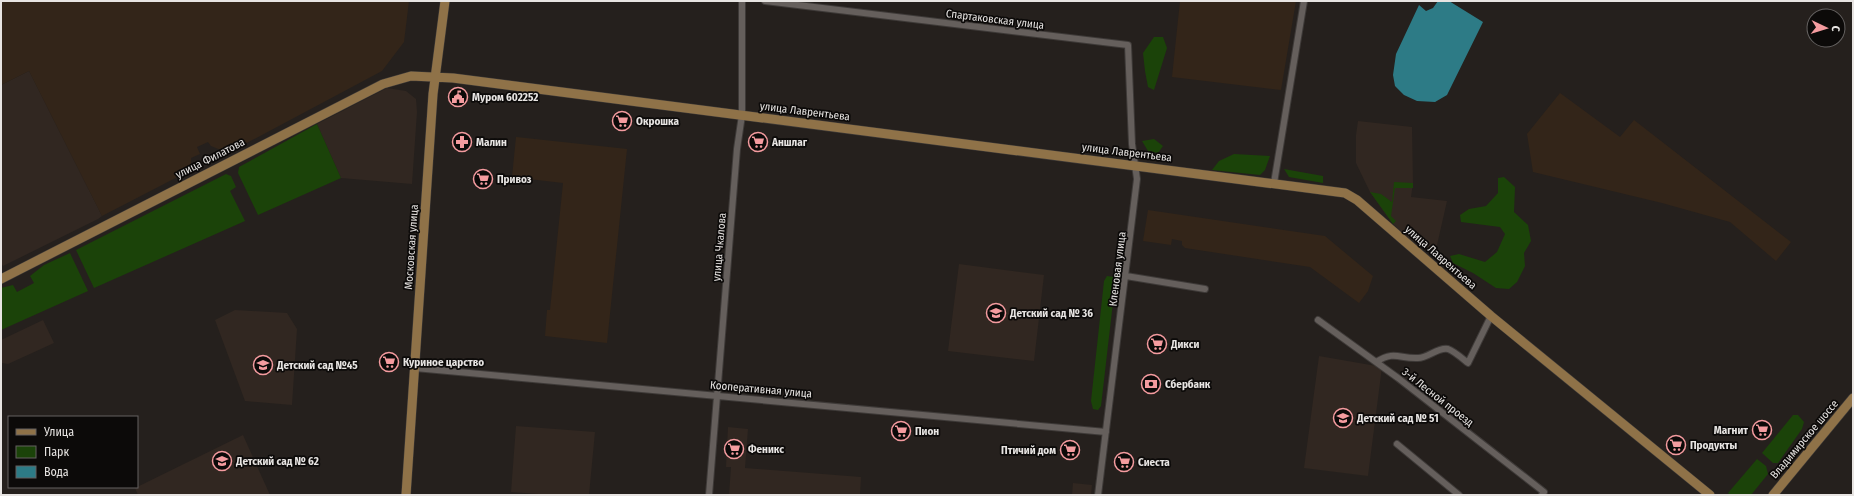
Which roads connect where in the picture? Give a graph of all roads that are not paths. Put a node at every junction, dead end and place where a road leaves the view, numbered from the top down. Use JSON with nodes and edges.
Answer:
{"nodes":[{"id":1,"x":445,"y":1,"type":"edge"},
{"id":2,"x":742,"y":1,"type":"edge"},
{"id":3,"x":765,"y":1,"type":"edge"},
{"id":4,"x":1304,"y":1,"type":"edge"},
{"id":5,"x":1128,"y":45,"type":"joint"},
{"id":6,"x":435,"y":76,"type":"junction"},
{"id":7,"x":742,"y":115,"type":"junction"},
{"id":8,"x":1136,"y":166,"type":"junction"},
{"id":9,"x":1274,"y":183,"type":"junction"},
{"id":10,"x":1126,"y":276,"type":"junction"},
{"id":11,"x":1,"y":279,"type":"edge"},
{"id":12,"x":1205,"y":288,"type":"dead end"},
{"id":13,"x":1491,"y":316,"type":"junction"},
{"id":14,"x":1318,"y":320,"type":"dead end"},
{"id":15,"x":1376,"y":362,"type":"junction"},
{"id":16,"x":415,"y":368,"type":"junction"},
{"id":17,"x":716,"y":395,"type":"junction"},
{"id":18,"x":1853,"y":398,"type":"edge"},
{"id":19,"x":1106,"y":432,"type":"junction"},
{"id":20,"x":1397,"y":444,"type":"dead end"},
{"id":21,"x":1543,"y":493,"type":"edge"},
{"id":22,"x":406,"y":495,"type":"edge"},
{"id":23,"x":709,"y":495,"type":"edge"},
{"id":24,"x":1098,"y":495,"type":"edge"},
{"id":25,"x":1459,"y":495,"type":"edge"},
{"id":26,"x":1710,"y":495,"type":"edge"},
{"id":27,"x":1773,"y":495,"type":"edge"}],
"edges":[{"from":1,"to":6,"type":"street","name":"Московская улица"},
{"from":2,"to":7,"type":"street","name":"улица Чкалова"},
{"from":3,"to":5,"type":"street","name":"Спартаковская улица"},
{"from":4,"to":9,"type":"street"},
{"from":5,"to":8,"type":"street","name":"Кленовая улица"},
{"from":6,"to":7,"type":"street","name":"улица Лаврентьева"},
{"from":6,"to":11,"type":"street","name":"улица Филатова"},
{"from":6,"to":16,"type":"street","name":"Московская улица"},
{"from":7,"to":8,"type":"street","name":"улица Лаврентьева"},
{"from":7,"to":17,"type":"street","name":"улица Чкалова"},
{"from":8,"to":9,"type":"street","name":"улица Лаврентьева"},
{"from":8,"to":10,"type":"street","name":"Кленовая улица"},
{"from":9,"to":13,"type":"street","name":"улица Лаврентьева"},
{"from":10,"to":12,"type":"street"},
{"from":10,"to":19,"type":"street","name":"Кленовая улица"},
{"from":13,"to":15,"type":"street"},
{"from":13,"to":26,"type":"street","name":"улица Лаврентьева"},
{"from":14,"to":15,"type":"street","name":"3-й Лесной проезд"},
{"from":15,"to":21,"type":"street","name":"3-й Лесной проезд"},
{"from":16,"to":17,"type":"street","name":"Кооперативная улица"},
{"from":16,"to":22,"type":"street","name":"Московская улица"},
{"from":17,"to":19,"type":"street","name":"Кооперативная улица"},
{"from":17,"to":23,"type":"street","name":"улица Чкалова"},
{"from":18,"to":27,"type":"street","name":"Владимирское шоссе"},
{"from":19,"to":24,"type":"street","name":"Кленовая улица"},
{"from":20,"to":25,"type":"street"}]}
